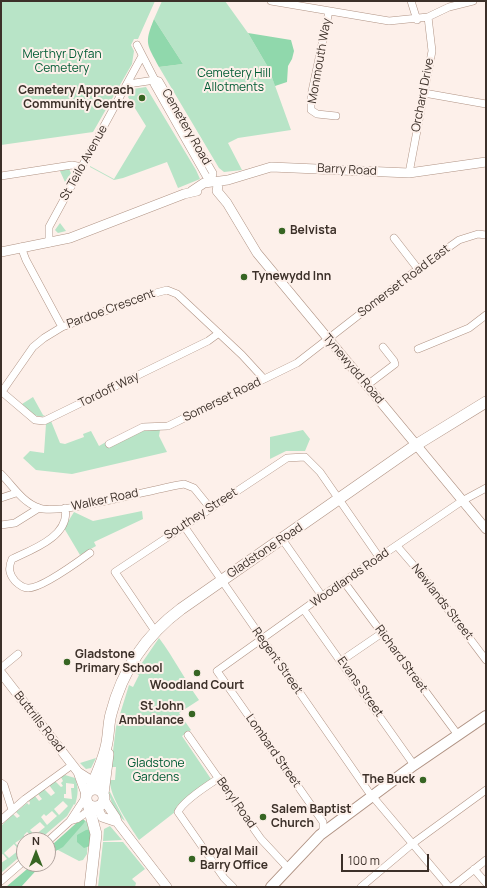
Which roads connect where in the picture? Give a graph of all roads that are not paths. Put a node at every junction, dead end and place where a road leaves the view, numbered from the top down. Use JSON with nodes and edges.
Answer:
{"nodes":[{"id":1,"x":271,"y":1,"type":"edge"},
{"id":2,"x":411,"y":1,"type":"edge"},
{"id":3,"x":473,"y":1,"type":"edge"},
{"id":4,"x":328,"y":11,"type":"junction"},
{"id":5,"x":428,"y":17,"type":"junction"},
{"id":6,"x":417,"y":20,"type":"junction"},
{"id":7,"x":137,"y":45,"type":"dead end"},
{"id":8,"x":142,"y":56,"type":"junction"},
{"id":9,"x":155,"y":80,"type":"junction"},
{"id":10,"x":128,"y":84,"type":"junction"},
{"id":11,"x":424,"y":93,"type":"junction"},
{"id":12,"x":486,"y":104,"type":"edge"},
{"id":13,"x":336,"y":116,"type":"dead end"},
{"id":14,"x":486,"y":162,"type":"edge"},
{"id":15,"x":82,"y":167,"type":"junction"},
{"id":16,"x":409,"y":173,"type":"junction"},
{"id":17,"x":1,"y":176,"type":"edge"},
{"id":18,"x":214,"y":182,"type":"junction"},
{"id":19,"x":486,"y":235,"type":"edge"},
{"id":20,"x":394,"y":238,"type":"dead end"},
{"id":21,"x":49,"y":243,"type":"junction"},
{"id":22,"x":21,"y":247,"type":"junction"},
{"id":23,"x":1,"y":252,"type":"edge"},
{"id":24,"x":418,"y":269,"type":"junction"},
{"id":25,"x":486,"y":316,"type":"edge"},
{"id":26,"x":62,"y":327,"type":"junction"},
{"id":27,"x":219,"y":333,"type":"junction"},
{"id":28,"x":328,"y":340,"type":"junction"},
{"id":29,"x":383,"y":347,"type":"dead end"},
{"id":30,"x":418,"y":348,"type":"dead end"},
{"id":31,"x":264,"y":379,"type":"junction"},
{"id":32,"x":366,"y":386,"type":"junction"},
{"id":33,"x":2,"y":393,"type":"edge"},
{"id":34,"x":486,"y":402,"type":"edge"},
{"id":35,"x":109,"y":444,"type":"dead end"},
{"id":36,"x":416,"y":445,"type":"junction"},
{"id":37,"x":1,"y":474,"type":"edge"},
{"id":38,"x":486,"y":488,"type":"edge"},
{"id":39,"x":16,"y":492,"type":"junction"},
{"id":40,"x":1,"y":498,"type":"edge"},
{"id":41,"x":340,"y":499,"type":"junction"},
{"id":42,"x":462,"y":501,"type":"junction"},
{"id":43,"x":39,"y":508,"type":"junction"},
{"id":44,"x":65,"y":508,"type":"junction"},
{"id":45,"x":211,"y":509,"type":"junction"},
{"id":46,"x":1,"y":526,"type":"edge"},
{"id":47,"x":184,"y":526,"type":"junction"},
{"id":48,"x":486,"y":529,"type":"edge"},
{"id":49,"x":282,"y":539,"type":"junction"},
{"id":50,"x":397,"y":546,"type":"junction"},
{"id":51,"x":90,"y":552,"type":"dead end"},
{"id":52,"x":379,"y":557,"type":"junction"},
{"id":53,"x":221,"y":581,"type":"junction"},
{"id":54,"x":344,"y":582,"type":"junction"},
{"id":55,"x":322,"y":596,"type":"junction"},
{"id":56,"x":304,"y":610,"type":"junction"},
{"id":57,"x":155,"y":631,"type":"junction"},
{"id":58,"x":382,"y":633,"type":"junction"},
{"id":59,"x":262,"y":640,"type":"junction"},
{"id":60,"x":18,"y":654,"type":"dead end"},
{"id":61,"x":486,"y":660,"type":"edge"},
{"id":62,"x":341,"y":661,"type":"junction"},
{"id":63,"x":1,"y":668,"type":"edge"},
{"id":64,"x":217,"y":671,"type":"joint"},
{"id":65,"x":1,"y":673,"type":"edge"},
{"id":66,"x":486,"y":716,"type":"edge"},
{"id":67,"x":188,"y":735,"type":"dead end"},
{"id":68,"x":458,"y":735,"type":"junction"},
{"id":69,"x":106,"y":748,"type":"junction"},
{"id":70,"x":414,"y":765,"type":"junction"},
{"id":71,"x":75,"y":768,"type":"junction"},
{"id":72,"x":219,"y":778,"type":"junction"},
{"id":73,"x":1,"y":783,"type":"edge"},
{"id":74,"x":486,"y":790,"type":"edge"},
{"id":75,"x":372,"y":796,"type":"junction"},
{"id":76,"x":95,"y":800,"type":"junction"},
{"id":77,"x":12,"y":810,"type":"junction"},
{"id":78,"x":1,"y":820,"type":"edge"},
{"id":79,"x":70,"y":821,"type":"junction"},
{"id":80,"x":117,"y":822,"type":"junction"},
{"id":81,"x":323,"y":832,"type":"junction"},
{"id":82,"x":56,"y":834,"type":"edge"},
{"id":83,"x":412,"y":844,"type":"junction"},
{"id":84,"x":486,"y":860,"type":"edge"},
{"id":85,"x":16,"y":868,"type":"edge"},
{"id":86,"x":288,"y":868,"type":"junction"},
{"id":87,"x":474,"y":869,"type":"junction"},
{"id":88,"x":1,"y":881,"type":"edge"},
{"id":89,"x":486,"y":883,"type":"edge"},
{"id":90,"x":90,"y":887,"type":"edge"},
{"id":91,"x":167,"y":887,"type":"edge"},
{"id":92,"x":233,"y":887,"type":"edge"},
{"id":93,"x":271,"y":887,"type":"edge"},
{"id":94,"x":361,"y":887,"type":"edge"},
{"id":95,"x":450,"y":887,"type":"edge"}],
"edges":[{"from":1,"to":4,"type":"street"},
{"from":2,"to":6,"type":"street"},
{"from":3,"to":5,"type":"street"},
{"from":4,"to":6,"type":"street"},
{"from":4,"to":13,"type":"street","name":"Monmouth Way"},
{"from":5,"to":6,"type":"street"},
{"from":5,"to":11,"type":"street","name":"Orchard Drive"},
{"from":7,"to":8,"type":"street","name":"Cemetery Road"},
{"from":8,"to":9,"type":"street","name":"Cemetery Road"},
{"from":8,"to":10,"type":"street","name":"St Teilo Avenue"},
{"from":9,"to":10,"type":"street"},
{"from":9,"to":18,"type":"street","name":"Cemetery Road"},
{"from":10,"to":15,"type":"street","name":"St Teilo Avenue"},
{"from":11,"to":12,"type":"street"},
{"from":11,"to":16,"type":"street","name":"Orchard Drive"},
{"from":14,"to":16,"type":"street","name":"Barry Road"},
{"from":15,"to":17,"type":"street"},
{"from":15,"to":21,"type":"street","name":"St Teilo Avenue"},
{"from":16,"to":18,"type":"street","name":"Barry Road"},
{"from":18,"to":21,"type":"street","name":"Barry Road"},
{"from":18,"to":28,"type":"street","name":"Tynewydd Road"},
{"from":19,"to":24,"type":"street","name":"Somerset Road East"},
{"from":20,"to":24,"type":"street"},
{"from":21,"to":22,"type":"street","name":"Barry Road"},
{"from":22,"to":23,"type":"street","name":"Barry Road"},
{"from":22,"to":26,"type":"street"},
{"from":24,"to":28,"type":"street","name":"Somerset Road East"},
{"from":25,"to":30,"type":"street"},
{"from":26,"to":27,"type":"street","name":"Pardoe Crescent"},
{"from":26,"to":33,"type":"street","name":"Pardoe Crescent"},
{"from":27,"to":31,"type":"street","name":"Pardoe Crescent"},
{"from":27,"to":33,"type":"street","name":"Tordoff Way"},
{"from":28,"to":31,"type":"street","name":"Somerset Road"},
{"from":28,"to":32,"type":"street","name":"Tynewydd Road"},
{"from":29,"to":32,"type":"street"},
{"from":31,"to":35,"type":"street","name":"Somerset Road"},
{"from":32,"to":36,"type":"street","name":"Tynewydd Road"},
{"from":34,"to":36,"type":"main road","name":"Gladstone Road"},
{"from":36,"to":41,"type":"main road","name":"Gladstone Road"},
{"from":36,"to":42,"type":"street","name":"Tynewydd Road"},
{"from":37,"to":39,"type":"street"},
{"from":38,"to":42,"type":"street","name":"Woodlands Road"},
{"from":39,"to":40,"type":"street"},
{"from":39,"to":43,"type":"street"},
{"from":41,"to":45,"type":"street","name":"Southey Street"},
{"from":41,"to":49,"type":"main road","name":"Gladstone Road"},
{"from":41,"to":52,"type":"street"},
{"from":42,"to":48,"type":"street","name":"Tynewydd Road"},
{"from":42,"to":50,"type":"street","name":"Woodlands Road"},
{"from":43,"to":44,"type":"street","name":"Walker Road"},
{"from":43,"to":46,"type":"street"},
{"from":44,"to":45,"type":"street","name":"Walker Road"},
{"from":44,"to":51,"type":"street"},
{"from":45,"to":47,"type":"street","name":"Southey Street"},
{"from":47,"to":53,"type":"street","name":"Regent Street"},
{"from":47,"to":57,"type":"street","name":"Southey Street"},
{"from":49,"to":53,"type":"main road","name":"Gladstone Road"},
{"from":49,"to":55,"type":"street"},
{"from":50,"to":52,"type":"street","name":"Woodlands Road"},
{"from":50,"to":61,"type":"street","name":"Newlands Street"},
{"from":52,"to":54,"type":"street","name":"Woodlands Road"},
{"from":53,"to":57,"type":"main road","name":"Gladstone Road"},
{"from":53,"to":59,"type":"street","name":"Regent Street"},
{"from":54,"to":55,"type":"street","name":"Woodlands Road"},
{"from":54,"to":58,"type":"street","name":"Richard Street"},
{"from":55,"to":56,"type":"street","name":"Woodlands Road"},
{"from":56,"to":59,"type":"street","name":"Woodlands Road"},
{"from":56,"to":62,"type":"street","name":"Evans Street"},
{"from":57,"to":69,"type":"main road","name":"Gladstone Road"},
{"from":58,"to":62,"type":"street"},
{"from":58,"to":68,"type":"street","name":"Richard Street"},
{"from":59,"to":64,"type":"street","name":"Woodlands Road"},
{"from":59,"to":75,"type":"street","name":"Regent Street"},
{"from":60,"to":63,"type":"street"},
{"from":62,"to":70,"type":"street","name":"Evans Street"},
{"from":64,"to":81,"type":"street","name":"Lombard Street"},
{"from":65,"to":71,"type":"street","name":"Buttrills Road"},
{"from":66,"to":68,"type":"main road"},
{"from":67,"to":72,"type":"street","name":"Beryl Road"},
{"from":68,"to":70,"type":"main road"},
{"from":69,"to":76,"type":"main road","name":"Gladstone Road"},
{"from":69,"to":76,"type":"main road","name":"Gladstone Road"},
{"from":70,"to":75,"type":"main road"},
{"from":71,"to":76,"type":"street","name":"Buttrills Road"},
{"from":71,"to":76,"type":"street","name":"Buttrills Road"},
{"from":71,"to":77,"type":"street"},
{"from":72,"to":86,"type":"street","name":"Beryl Road"},
{"from":72,"to":92,"type":"street"},
{"from":73,"to":77,"type":"street"},
{"from":74,"to":83,"type":"street"},
{"from":75,"to":81,"type":"main road"},
{"from":75,"to":83,"type":"street","name":"Regent Street"},
{"from":76,"to":79,"type":"street"},
{"from":76,"to":79,"type":"street"},
{"from":76,"to":80,"type":"street","name":"Buttrills Road"},
{"from":76,"to":80,"type":"street","name":"Buttrills Road"},
{"from":76,"to":90,"type":"main road","name":"Gladstone Road"},
{"from":77,"to":78,"type":"street"},
{"from":79,"to":82,"type":"street"},
{"from":80,"to":91,"type":"street","name":"Buttrills Road"},
{"from":81,"to":86,"type":"main road"},
{"from":83,"to":94,"type":"street"},
{"from":83,"to":95,"type":"street","name":"Regent Street"},
{"from":84,"to":87,"type":"street"},
{"from":85,"to":88,"type":"street"},
{"from":86,"to":93,"type":"main road"},
{"from":87,"to":89,"type":"street"},
{"from":87,"to":95,"type":"street"}]}
